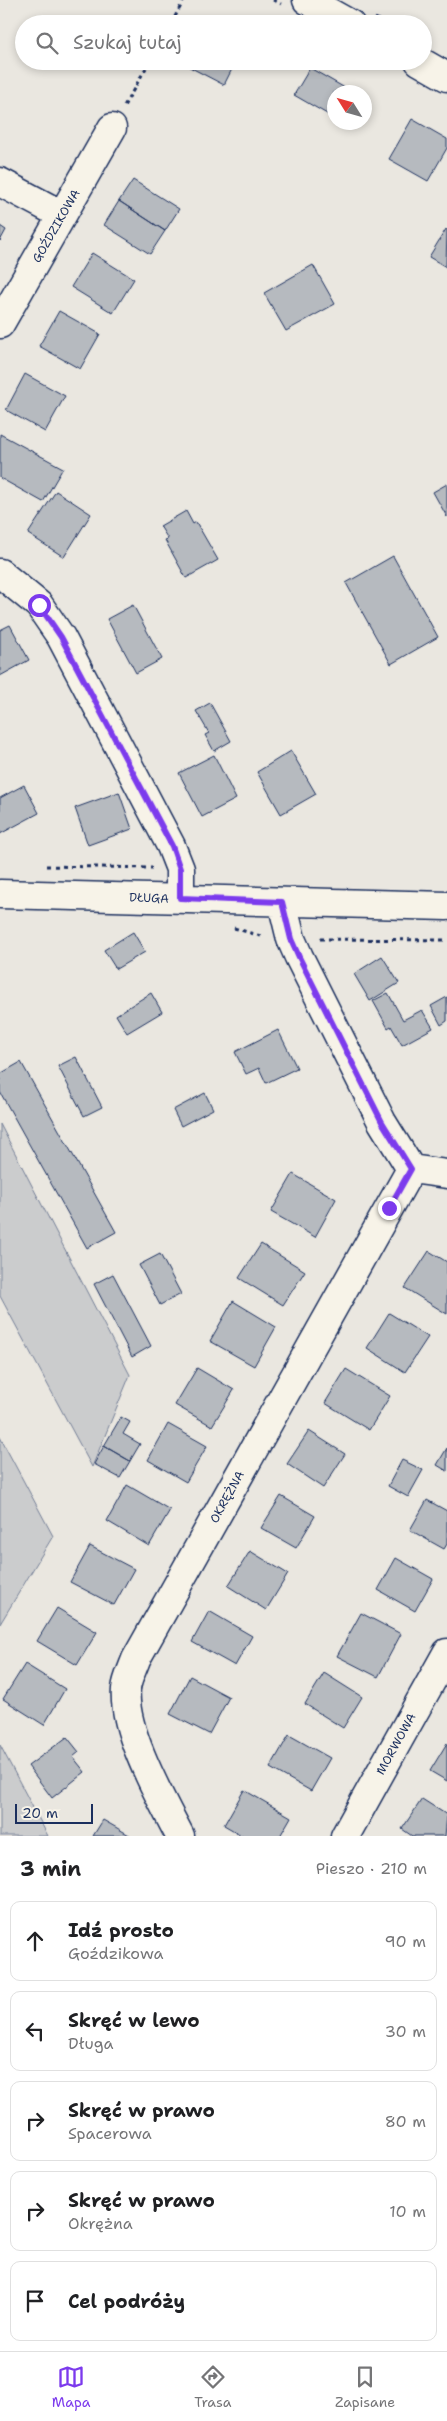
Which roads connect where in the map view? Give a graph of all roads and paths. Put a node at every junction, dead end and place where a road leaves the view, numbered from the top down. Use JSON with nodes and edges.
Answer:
{"nodes":[{"id":1,"x":184,"y":0,"type":"edge"},
{"id":2,"x":307,"y":0,"type":"edge"},
{"id":3,"x":176,"y":15,"type":"edge"},
{"id":4,"x":334,"y":15,"type":"edge"},
{"id":5,"x":432,"y":68,"type":"edge"},
{"id":6,"x":145,"y":70,"type":"edge"},
{"id":7,"x":447,"y":77,"type":"edge"},
{"id":8,"x":112,"y":128,"type":"joint"},
{"id":9,"x":0,"y":182,"type":"edge"},
{"id":10,"x":62,"y":215,"type":"junction"},
{"id":11,"x":0,"y":324,"type":"edge"},
{"id":12,"x":0,"y":573,"type":"edge"},
{"id":13,"x":0,"y":894,"type":"edge"},
{"id":14,"x":180,"y":898,"type":"junction"},
{"id":15,"x":282,"y":902,"type":"junction"},
{"id":16,"x":447,"y":906,"type":"edge"},
{"id":17,"x":231,"y":927,"type":"dead end"},
{"id":18,"x":291,"y":939,"type":"junction"},
{"id":19,"x":447,"y":940,"type":"edge"},
{"id":20,"x":411,"y":1169,"type":"junction"},
{"id":21,"x":447,"y":1174,"type":"edge"},
{"id":22,"x":447,"y":1653,"type":"edge"},
{"id":23,"x":180,"y":1836,"type":"edge"},
{"id":24,"x":345,"y":1836,"type":"edge"}],
"edges":[{"from":1,"to":3,"type":"path"},
{"from":2,"to":4,"type":"street"},
{"from":5,"to":7,"type":"street"},
{"from":6,"to":8,"type":"path"},
{"from":8,"to":10,"type":"street","name":"GOŹDZIKOWA"},
{"from":9,"to":10,"type":"street"},
{"from":10,"to":11,"type":"street","name":"GOŹDZIKOWA"},
{"from":12,"to":14,"type":"street"},
{"from":13,"to":14,"type":"street","name":"DŁUGA"},
{"from":14,"to":15,"type":"street","name":"DŁUGA"},
{"from":15,"to":16,"type":"street","name":"DŁUGA"},
{"from":15,"to":18,"type":"street"},
{"from":17,"to":18,"type":"path"},
{"from":18,"to":19,"type":"path"},
{"from":18,"to":20,"type":"street"},
{"from":20,"to":21,"type":"street"},
{"from":20,"to":23,"type":"street","name":"OKRĘŻNA"},
{"from":22,"to":24,"type":"street","name":"MORWOWA"}]}
